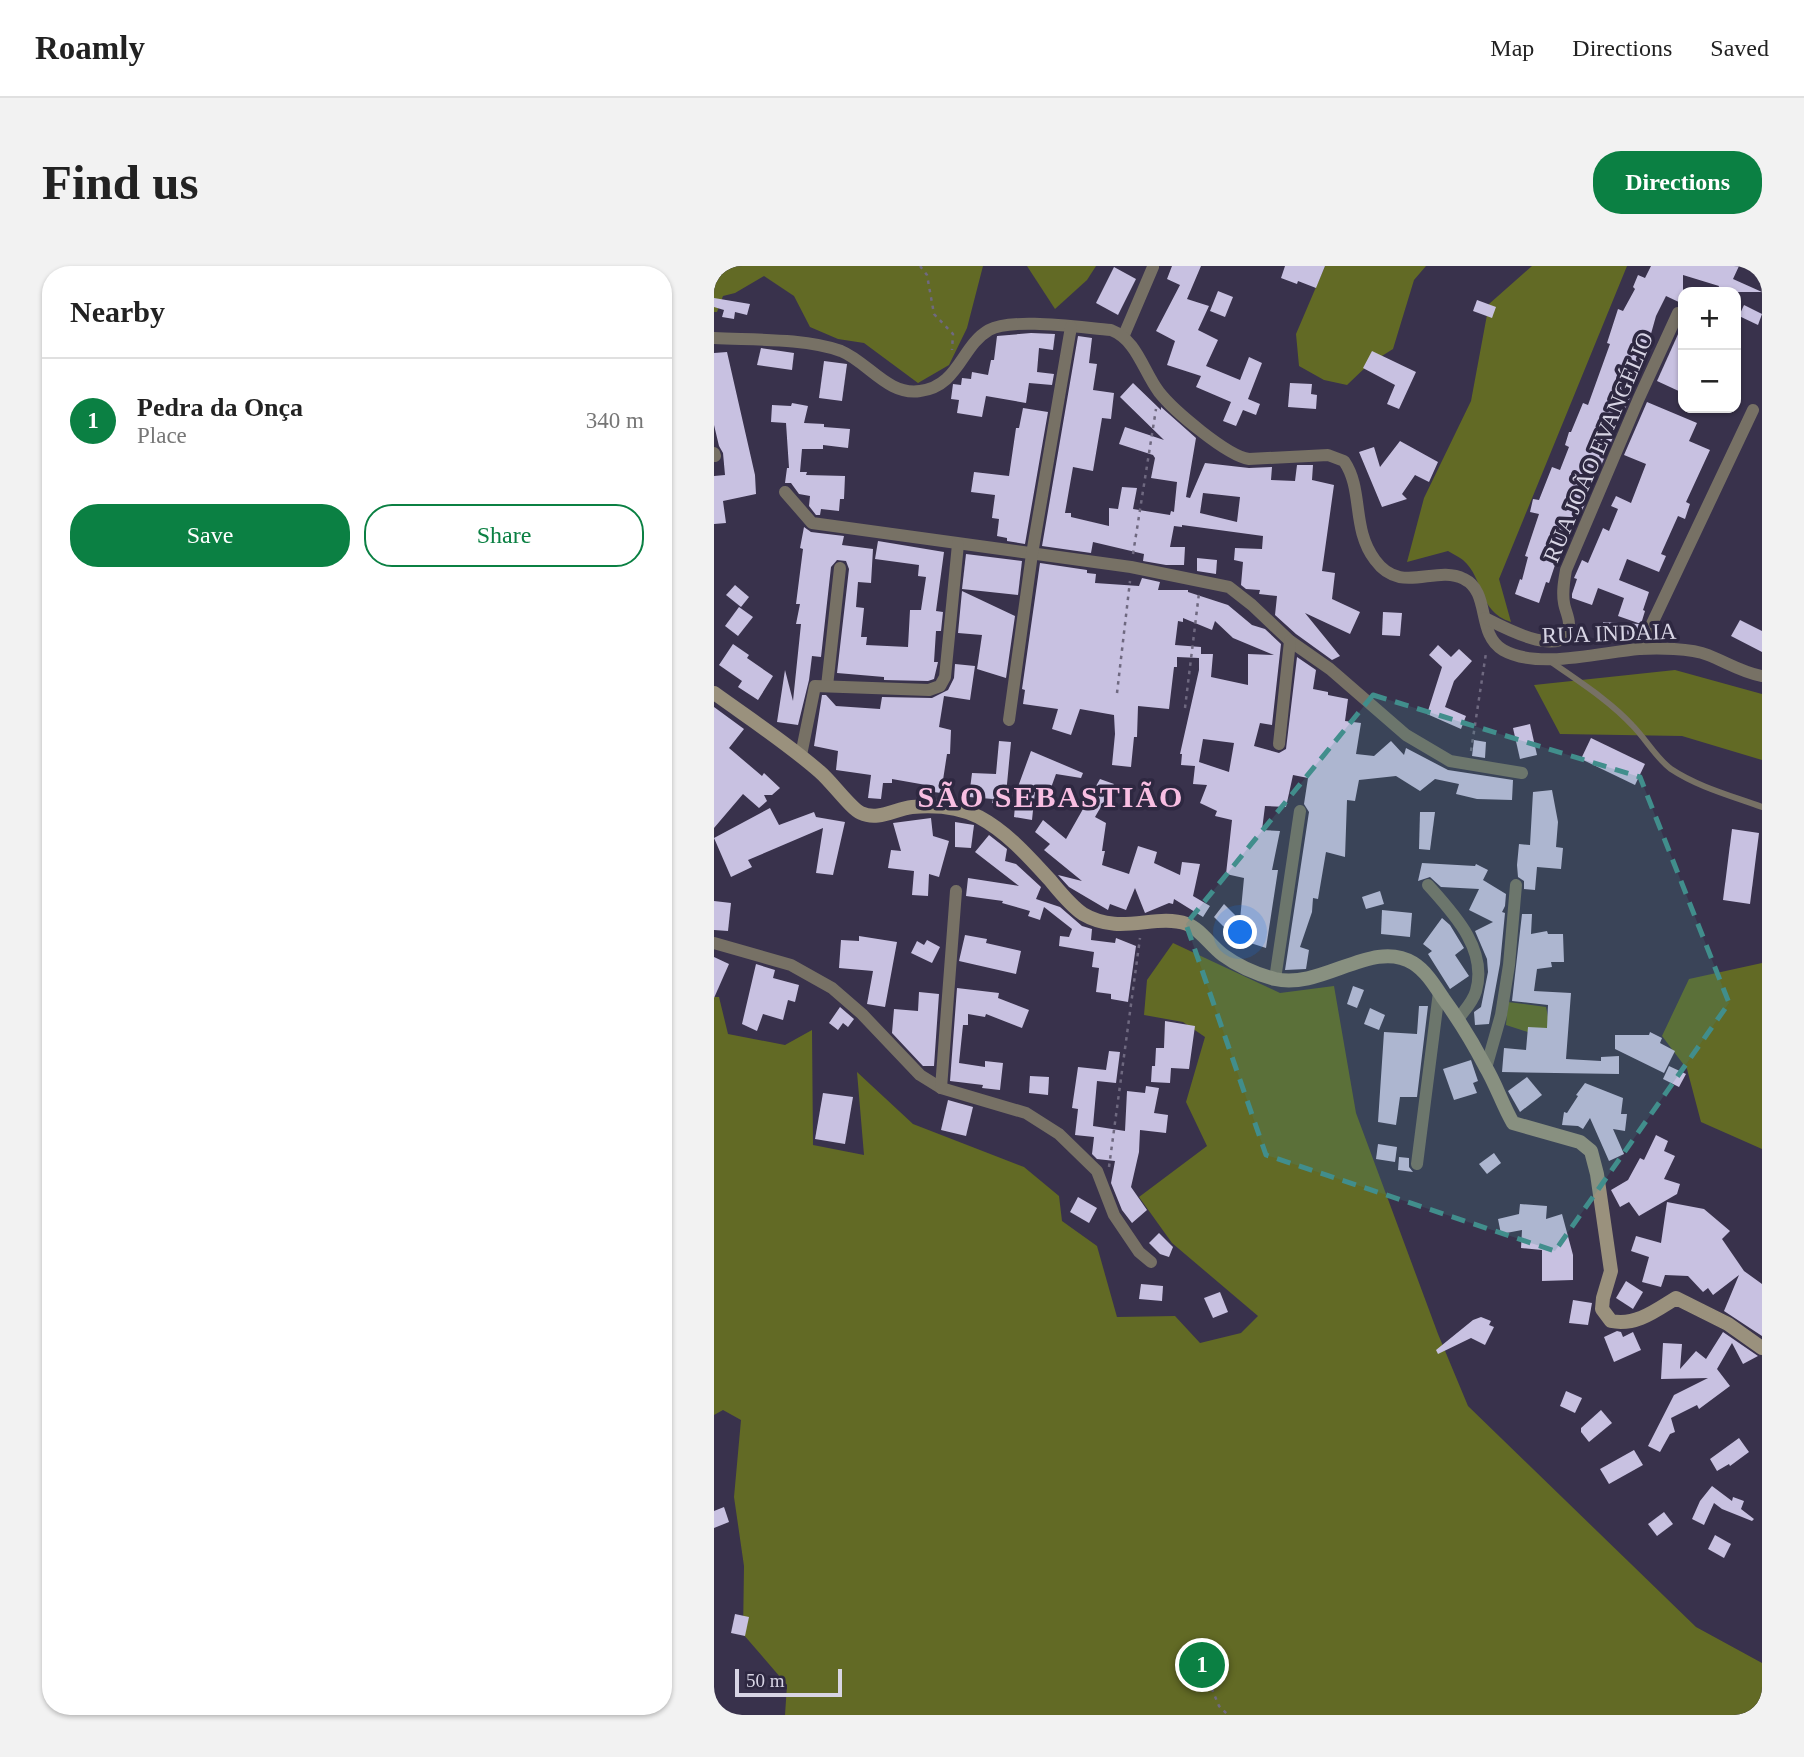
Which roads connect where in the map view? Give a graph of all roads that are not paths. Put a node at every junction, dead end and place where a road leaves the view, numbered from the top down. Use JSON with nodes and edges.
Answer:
{"nodes":[{"id":1,"x":1153,"y":267,"type":"edge"},
{"id":2,"x":1678,"y":313,"type":"dead end"},
{"id":3,"x":1071,"y":327,"type":"junction"},
{"id":4,"x":1124,"y":335,"type":"junction"},
{"id":5,"x":714,"y":338,"type":"edge"},
{"id":6,"x":1753,"y":410,"type":"dead end"},
{"id":7,"x":785,"y":492,"type":"dead end"},
{"id":8,"x":958,"y":544,"type":"junction"},
{"id":9,"x":1032,"y":554,"type":"junction"},
{"id":10,"x":840,"y":569,"type":"dead end"},
{"id":11,"x":1485,"y":618,"type":"junction"},
{"id":12,"x":1290,"y":641,"type":"junction"},
{"id":13,"x":1640,"y":649,"type":"junction"},
{"id":14,"x":1546,"y":658,"type":"junction"},
{"id":15,"x":1762,"y":676,"type":"edge"},
{"id":16,"x":821,"y":686,"type":"junction"},
{"id":17,"x":714,"y":693,"type":"edge"},
{"id":18,"x":1009,"y":720,"type":"dead end"},
{"id":19,"x":1279,"y":744,"type":"dead end"},
{"id":20,"x":801,"y":755,"type":"junction"},
{"id":21,"x":1522,"y":774,"type":"dead end"},
{"id":22,"x":1762,"y":807,"type":"edge"},
{"id":23,"x":1300,"y":811,"type":"dead end"},
{"id":24,"x":1428,"y":884,"type":"dead end"},
{"id":25,"x":1516,"y":885,"type":"dead end"},
{"id":26,"x":956,"y":891,"type":"dead end"},
{"id":27,"x":714,"y":943,"type":"edge"},
{"id":28,"x":1275,"y":979,"type":"junction"},
{"id":29,"x":1439,"y":992,"type":"junction"},
{"id":30,"x":1458,"y":1019,"type":"junction"},
{"id":31,"x":1486,"y":1068,"type":"junction"},
{"id":32,"x":941,"y":1088,"type":"junction"},
{"id":33,"x":1417,"y":1164,"type":"dead end"},
{"id":34,"x":1151,"y":1262,"type":"dead end"},
{"id":35,"x":1762,"y":1348,"type":"edge"}],
"edges":[{"from":1,"to":4,"type":"street"},
{"from":2,"to":11,"type":"street","name":"RUA JOÃO EVANGÉLIO"},
{"from":3,"to":4,"type":"street"},
{"from":3,"to":5,"type":"street"},
{"from":3,"to":9,"type":"street"},
{"from":4,"to":11,"type":"street"},
{"from":6,"to":13,"type":"street"},
{"from":7,"to":8,"type":"street"},
{"from":8,"to":9,"type":"street"},
{"from":8,"to":16,"type":"street"},
{"from":9,"to":12,"type":"street"},
{"from":9,"to":18,"type":"street"},
{"from":10,"to":16,"type":"street"},
{"from":11,"to":14,"type":"street","name":"RUA INDAIA"},
{"from":12,"to":19,"type":"street"},
{"from":12,"to":21,"type":"street"},
{"from":13,"to":14,"type":"street","name":"RUA INDAIA"},
{"from":13,"to":15,"type":"street","name":"RUA INDAIA"},
{"from":14,"to":22,"type":"lane"},
{"from":16,"to":20,"type":"street"},
{"from":17,"to":20,"type":"street"},
{"from":20,"to":28,"type":"street"},
{"from":23,"to":28,"type":"street"},
{"from":24,"to":30,"type":"street"},
{"from":25,"to":31,"type":"street"},
{"from":26,"to":32,"type":"street"},
{"from":27,"to":32,"type":"street"},
{"from":28,"to":29,"type":"street"},
{"from":29,"to":30,"type":"street"},
{"from":29,"to":33,"type":"street"},
{"from":30,"to":31,"type":"street"},
{"from":31,"to":35,"type":"street"},
{"from":32,"to":34,"type":"street"}]}
